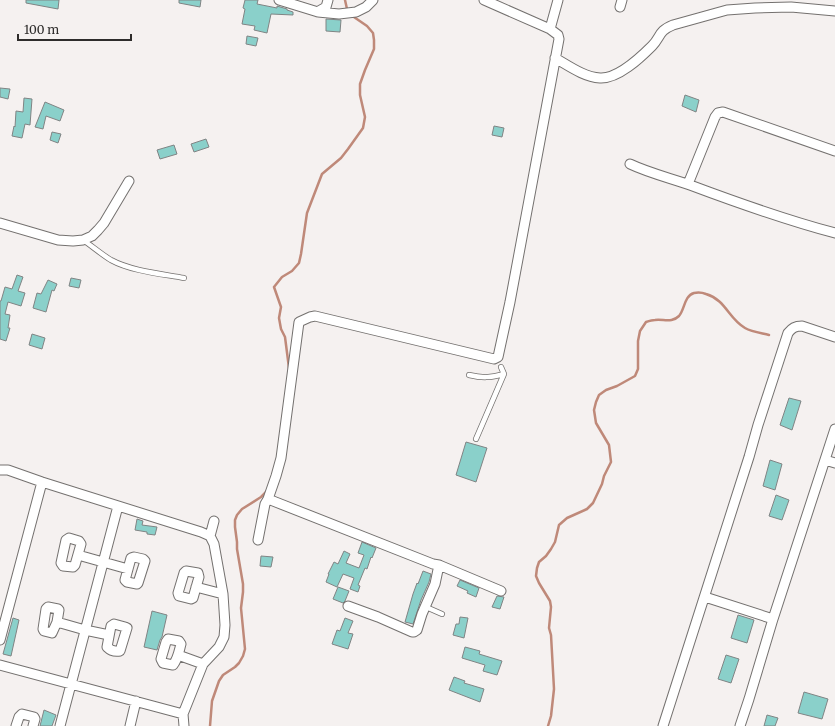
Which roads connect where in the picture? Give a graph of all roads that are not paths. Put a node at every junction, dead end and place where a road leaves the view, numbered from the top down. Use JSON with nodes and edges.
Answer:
{"nodes":[{"id":1,"x":279,"y":0,"type":"edge"},
{"id":2,"x":328,"y":0,"type":"edge"},
{"id":3,"x":373,"y":0,"type":"edge"},
{"id":4,"x":484,"y":0,"type":"edge"},
{"id":5,"x":558,"y":0,"type":"edge"},
{"id":6,"x":835,"y":11,"type":"edge"},
{"id":7,"x":318,"y":12,"type":"junction"},
{"id":8,"x":550,"y":29,"type":"junction"},
{"id":9,"x":555,"y":58,"type":"junction"},
{"id":10,"x":835,"y":151,"type":"edge"},
{"id":11,"x":630,"y":164,"type":"dead end"},
{"id":12,"x":129,"y":181,"type":"dead end"},
{"id":13,"x":688,"y":184,"type":"junction"},
{"id":14,"x":0,"y":223,"type":"edge"},
{"id":15,"x":835,"y":233,"type":"edge"},
{"id":16,"x":83,"y":240,"type":"junction"},
{"id":17,"x":184,"y":278,"type":"dead end"},
{"id":18,"x":835,"y":337,"type":"edge"},
{"id":19,"x":501,"y":367,"type":"dead end"},
{"id":20,"x":504,"y":374,"type":"junction"},
{"id":21,"x":469,"y":376,"type":"dead end"},
{"id":22,"x":835,"y":429,"type":"edge"},
{"id":23,"x":476,"y":439,"type":"dead end"},
{"id":24,"x":825,"y":460,"type":"junction"},
{"id":25,"x":835,"y":463,"type":"edge"},
{"id":26,"x":0,"y":470,"type":"edge"},
{"id":27,"x":42,"y":482,"type":"junction"},
{"id":28,"x":268,"y":499,"type":"junction"},
{"id":29,"x":118,"y":506,"type":"junction"},
{"id":30,"x":214,"y":521,"type":"dead end"},
{"id":31,"x":210,"y":536,"type":"junction"},
{"id":32,"x":258,"y":540,"type":"dead end"},
{"id":33,"x":78,"y":554,"type":"dead end"},
{"id":34,"x":103,"y":562,"type":"junction"},
{"id":35,"x":439,"y":565,"type":"junction"},
{"id":36,"x":128,"y":569,"type":"dead end"},
{"id":37,"x":196,"y":587,"type":"dead end"},
{"id":38,"x":501,"y":591,"type":"dead end"},
{"id":39,"x":223,"y":594,"type":"junction"},
{"id":40,"x":705,"y":598,"type":"junction"},
{"id":41,"x":348,"y":606,"type":"dead end"},
{"id":42,"x":426,"y":607,"type":"junction"},
{"id":43,"x":4,"y":609,"type":"edge"},
{"id":44,"x":442,"y":614,"type":"dead end"},
{"id":45,"x":773,"y":618,"type":"junction"},
{"id":46,"x":57,"y":622,"type":"dead end"},
{"id":47,"x":85,"y":630,"type":"junction"},
{"id":48,"x":109,"y":635,"type":"dead end"},
{"id":49,"x":0,"y":640,"type":"edge"},
{"id":50,"x":178,"y":655,"type":"dead end"},
{"id":51,"x":203,"y":664,"type":"junction"},
{"id":52,"x":0,"y":666,"type":"edge"},
{"id":53,"x":71,"y":684,"type":"junction"},
{"id":54,"x":136,"y":701,"type":"junction"},
{"id":55,"x":183,"y":714,"type":"junction"},
{"id":56,"x":16,"y":726,"type":"edge"},
{"id":57,"x":33,"y":726,"type":"edge"},
{"id":58,"x":60,"y":726,"type":"edge"},
{"id":59,"x":130,"y":726,"type":"edge"},
{"id":60,"x":184,"y":726,"type":"edge"},
{"id":61,"x":664,"y":726,"type":"edge"},
{"id":62,"x":740,"y":726,"type":"edge"}],
"edges":[{"from":1,"to":7,"type":"street"},
{"from":2,"to":7,"type":"street"},
{"from":3,"to":7,"type":"street"},
{"from":4,"to":8,"type":"street"},
{"from":5,"to":8,"type":"street"},
{"from":6,"to":9,"type":"street"},
{"from":8,"to":9,"type":"street"},
{"from":9,"to":28,"type":"street"},
{"from":10,"to":13,"type":"street"},
{"from":11,"to":13,"type":"street"},
{"from":12,"to":16,"type":"street"},
{"from":13,"to":15,"type":"street"},
{"from":14,"to":16,"type":"street"},
{"from":16,"to":17,"type":"lane"},
{"from":18,"to":40,"type":"street"},
{"from":19,"to":20,"type":"lane"},
{"from":20,"to":21,"type":"lane"},
{"from":20,"to":23,"type":"lane"},
{"from":22,"to":24,"type":"street"},
{"from":24,"to":25,"type":"street"},
{"from":24,"to":45,"type":"street"},
{"from":26,"to":27,"type":"street"},
{"from":27,"to":29,"type":"street"},
{"from":27,"to":43,"type":"street"},
{"from":28,"to":32,"type":"street"},
{"from":28,"to":35,"type":"street"},
{"from":29,"to":31,"type":"street"},
{"from":29,"to":34,"type":"street"},
{"from":30,"to":31,"type":"street"},
{"from":31,"to":39,"type":"street"},
{"from":33,"to":34,"type":"street"},
{"from":34,"to":36,"type":"street"},
{"from":34,"to":47,"type":"street"},
{"from":35,"to":38,"type":"street"},
{"from":35,"to":42,"type":"street"},
{"from":37,"to":39,"type":"street"},
{"from":39,"to":51,"type":"street"},
{"from":40,"to":45,"type":"street"},
{"from":40,"to":61,"type":"street"},
{"from":41,"to":42,"type":"street"},
{"from":42,"to":44,"type":"lane"},
{"from":43,"to":49,"type":"street"},
{"from":45,"to":62,"type":"street"},
{"from":46,"to":47,"type":"street"},
{"from":47,"to":48,"type":"street"},
{"from":47,"to":53,"type":"street"},
{"from":50,"to":51,"type":"street"},
{"from":51,"to":55,"type":"street"},
{"from":52,"to":53,"type":"street"},
{"from":53,"to":54,"type":"street"},
{"from":53,"to":58,"type":"street"},
{"from":54,"to":55,"type":"street"},
{"from":54,"to":59,"type":"street"},
{"from":55,"to":60,"type":"street"},
{"from":56,"to":57,"type":"street"}]}
